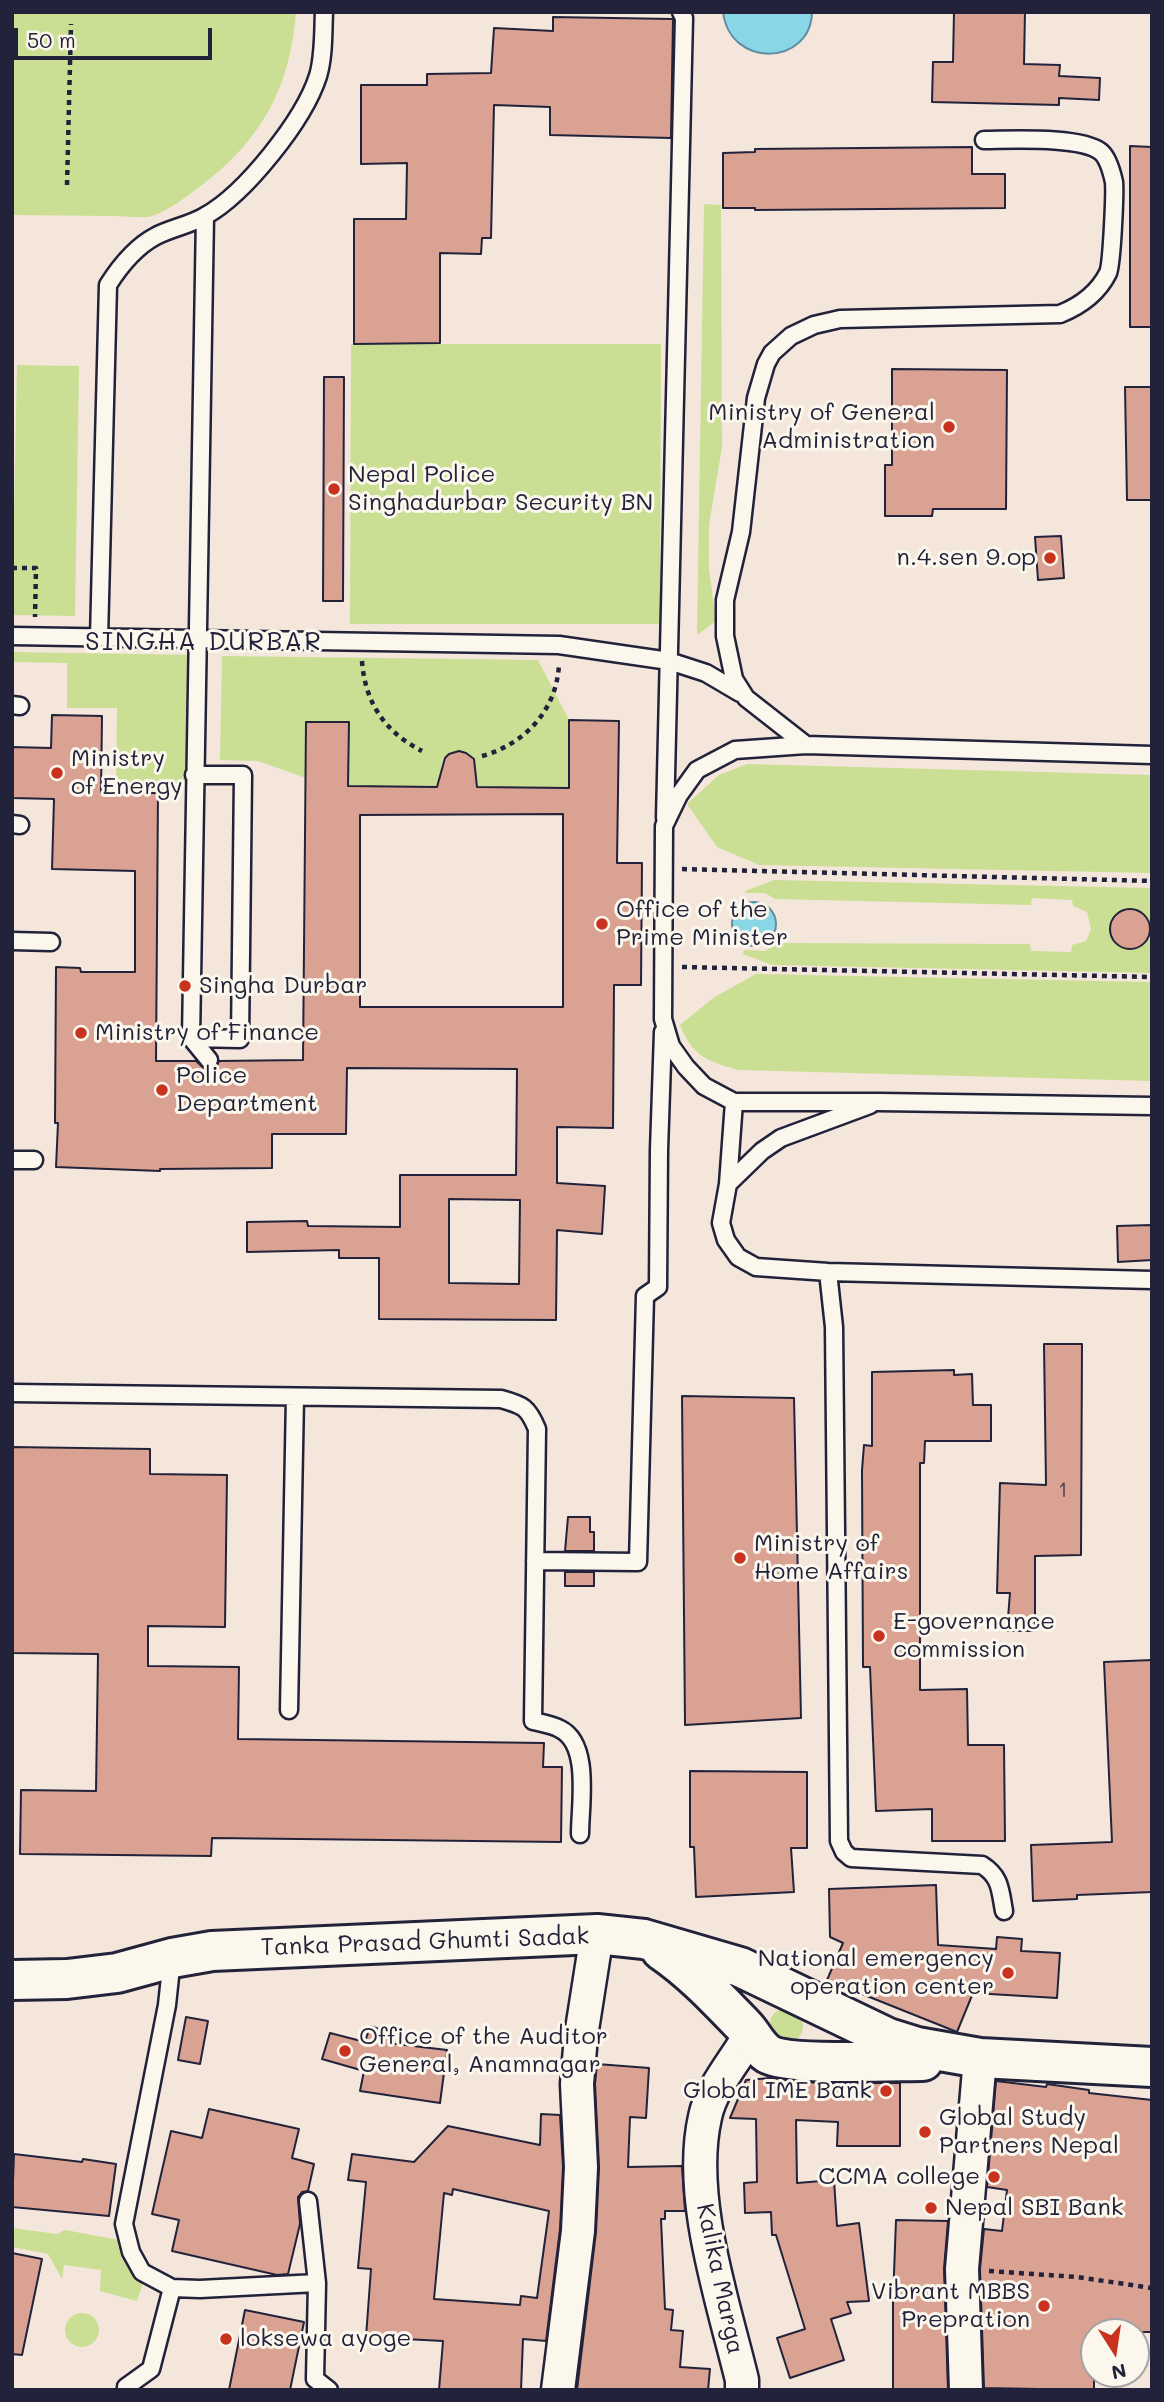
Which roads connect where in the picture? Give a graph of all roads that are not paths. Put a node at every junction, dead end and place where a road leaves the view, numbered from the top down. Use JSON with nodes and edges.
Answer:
{"nodes":[{"id":1,"x":324,"y":12,"type":"edge"},
{"id":2,"x":681,"y":12,"type":"edge"},
{"id":3,"x":984,"y":139,"type":"dead end"},
{"id":4,"x":205,"y":216,"type":"junction"},
{"id":5,"x":12,"y":636,"type":"edge"},
{"id":6,"x":99,"y":638,"type":"junction"},
{"id":7,"x":199,"y":640,"type":"junction"},
{"id":8,"x":669,"y":661,"type":"junction"},
{"id":9,"x":746,"y":698,"type":"junction"},
{"id":10,"x":806,"y":745,"type":"junction"},
{"id":11,"x":1152,"y":755,"type":"edge"},
{"id":12,"x":194,"y":775,"type":"junction"},
{"id":13,"x":664,"y":825,"type":"junction"},
{"id":14,"x":12,"y":941,"type":"edge"},
{"id":15,"x":51,"y":942,"type":"dead end"},
{"id":16,"x":663,"y":1019,"type":"junction"},
{"id":17,"x":191,"y":1038,"type":"junction"},
{"id":18,"x":208,"y":1060,"type":"dead end"},
{"id":19,"x":734,"y":1102,"type":"junction"},
{"id":20,"x":879,"y":1102,"type":"junction"},
{"id":21,"x":1152,"y":1106,"type":"edge"},
{"id":22,"x":12,"y":1160,"type":"edge"},
{"id":23,"x":34,"y":1160,"type":"dead end"},
{"id":24,"x":728,"y":1184,"type":"junction"},
{"id":25,"x":828,"y":1272,"type":"junction"},
{"id":26,"x":1152,"y":1280,"type":"edge"},
{"id":27,"x":12,"y":1393,"type":"edge"},
{"id":28,"x":295,"y":1397,"type":"junction"},
{"id":29,"x":535,"y":1561,"type":"junction"},
{"id":30,"x":289,"y":1710,"type":"dead end"},
{"id":31,"x":580,"y":1834,"type":"dead end"},
{"id":32,"x":1004,"y":1911,"type":"dead end"},
{"id":33,"x":597,"y":1934,"type":"junction"},
{"id":34,"x":644,"y":1939,"type":"junction"},
{"id":35,"x":172,"y":1958,"type":"junction"},
{"id":36,"x":12,"y":1980,"type":"edge"},
{"id":37,"x":803,"y":1999,"type":"junction"},
{"id":38,"x":751,"y":2033,"type":"junction"},
{"id":39,"x":980,"y":2057,"type":"junction"},
{"id":40,"x":793,"y":2061,"type":"junction"},
{"id":41,"x":1152,"y":2067,"type":"edge"},
{"id":42,"x":719,"y":2087,"type":"junction"},
{"id":43,"x":308,"y":2201,"type":"dead end"},
{"id":44,"x":317,"y":2283,"type":"junction"},
{"id":45,"x":172,"y":2288,"type":"junction"},
{"id":46,"x":126,"y":2390,"type":"edge"},
{"id":47,"x":328,"y":2390,"type":"edge"},
{"id":48,"x":558,"y":2390,"type":"edge"},
{"id":49,"x":742,"y":2390,"type":"edge"},
{"id":50,"x":966,"y":2390,"type":"edge"}],
"edges":[{"from":1,"to":4,"type":"lane"},
{"from":2,"to":8,"type":"lane"},
{"from":3,"to":9,"type":"lane"},
{"from":4,"to":6,"type":"lane"},
{"from":4,"to":7,"type":"lane"},
{"from":5,"to":6,"type":"lane"},
{"from":6,"to":7,"type":"lane"},
{"from":7,"to":8,"type":"lane"},
{"from":7,"to":12,"type":"lane"},
{"from":8,"to":9,"type":"lane"},
{"from":8,"to":13,"type":"lane"},
{"from":9,"to":10,"type":"lane"},
{"from":10,"to":11,"type":"lane"},
{"from":10,"to":13,"type":"lane"},
{"from":12,"to":17,"type":"lane"},
{"from":12,"to":17,"type":"lane"},
{"from":13,"to":16,"type":"lane"},
{"from":14,"to":15,"type":"lane"},
{"from":16,"to":19,"type":"lane"},
{"from":16,"to":29,"type":"lane"},
{"from":17,"to":18,"type":"lane"},
{"from":19,"to":20,"type":"lane"},
{"from":19,"to":24,"type":"lane"},
{"from":20,"to":21,"type":"lane"},
{"from":20,"to":24,"type":"lane"},
{"from":22,"to":23,"type":"lane"},
{"from":24,"to":25,"type":"lane"},
{"from":25,"to":26,"type":"lane"},
{"from":25,"to":32,"type":"lane"},
{"from":27,"to":28,"type":"lane"},
{"from":28,"to":29,"type":"lane"},
{"from":28,"to":30,"type":"lane"},
{"from":29,"to":31,"type":"lane"},
{"from":33,"to":34,"type":"street","name":"Tanka Prasad Ghumti Sadak"},
{"from":33,"to":35,"type":"street","name":"Tanka Prasad Ghumti Sadak"},
{"from":33,"to":48,"type":"street"},
{"from":34,"to":37,"type":"street"},
{"from":34,"to":38,"type":"street","name":"Tanka Prasad Ghumti Sadak"},
{"from":35,"to":36,"type":"street","name":"Tanka Prasad Ghumti Sadak"},
{"from":35,"to":45,"type":"lane"},
{"from":37,"to":38,"type":"street"},
{"from":37,"to":39,"type":"street"},
{"from":37,"to":40,"type":"street"},
{"from":38,"to":40,"type":"street","name":"Tanka Prasad Ghumti Sadak"},
{"from":38,"to":42,"type":"street","name":"Kalika Marga"},
{"from":39,"to":40,"type":"street"},
{"from":39,"to":41,"type":"street"},
{"from":39,"to":50,"type":"street"},
{"from":40,"to":42,"type":"street"},
{"from":42,"to":49,"type":"street","name":"Kalika Marga"},
{"from":43,"to":44,"type":"lane"},
{"from":44,"to":45,"type":"lane"},
{"from":44,"to":47,"type":"lane"},
{"from":45,"to":46,"type":"lane"}]}
